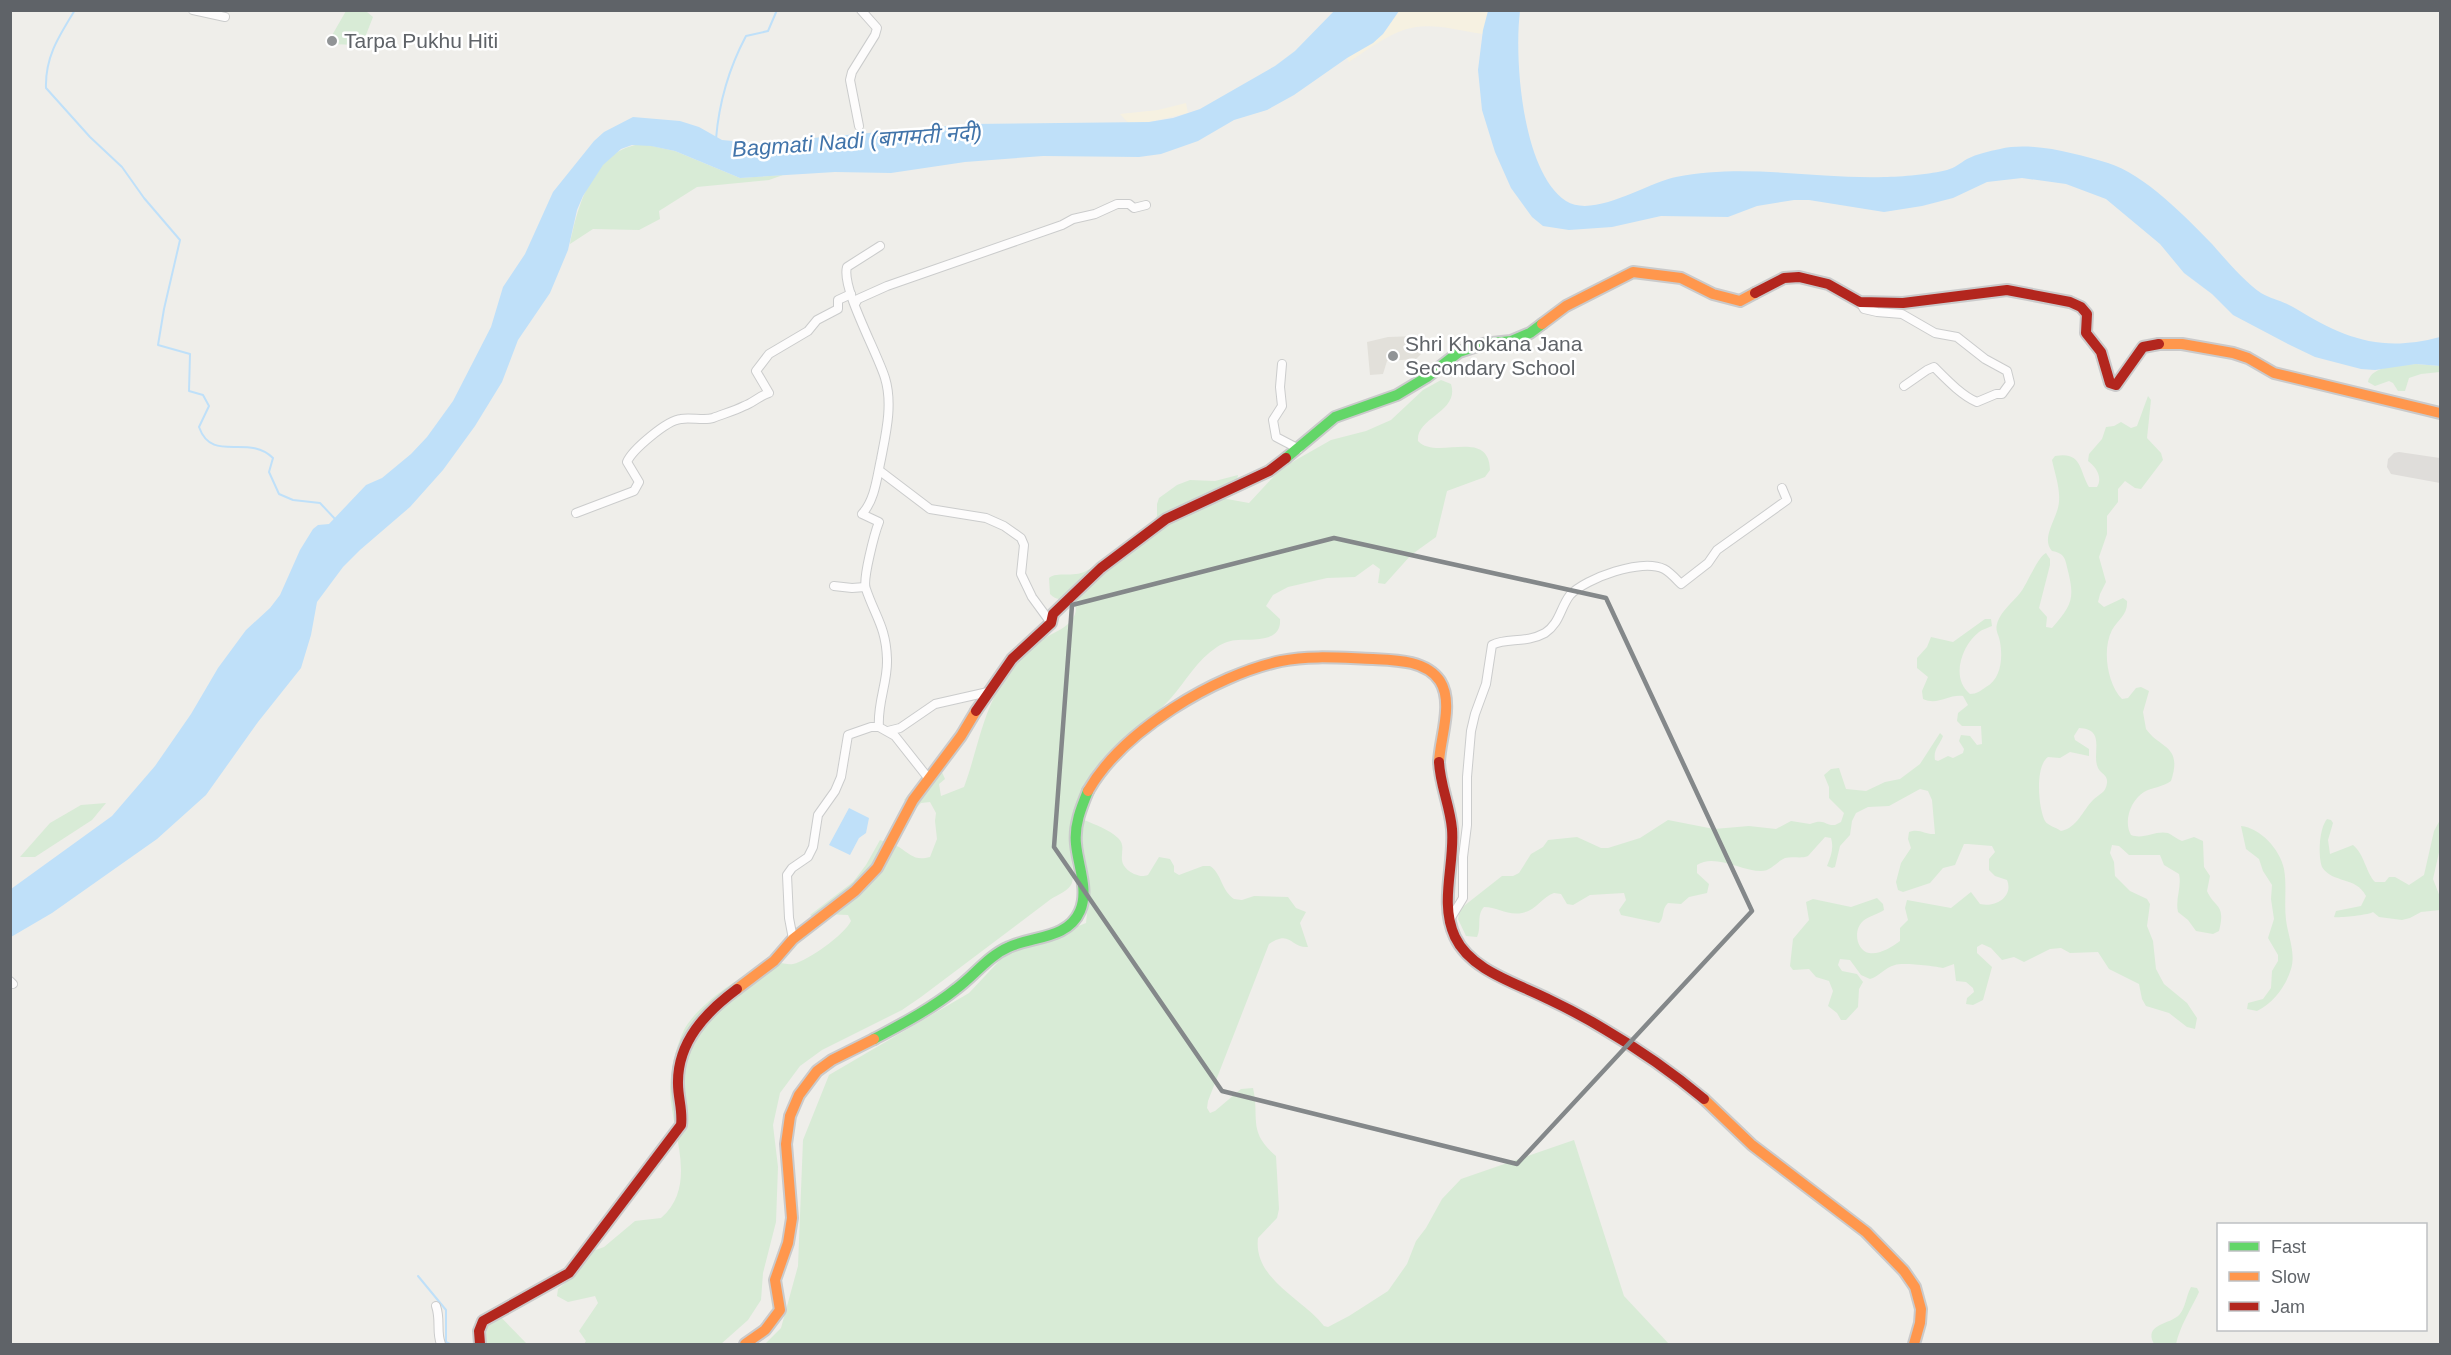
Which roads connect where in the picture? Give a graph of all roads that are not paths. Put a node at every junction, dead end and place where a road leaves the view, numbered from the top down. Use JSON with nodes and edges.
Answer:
{"nodes":[{"id":1,"x":193,"y":10,"type":"edge"},
{"id":2,"x":861,"y":10,"type":"edge"},
{"id":3,"x":225,"y":17,"type":"dead end"},
{"id":4,"x":859,"y":126,"type":"dead end"},
{"id":5,"x":1146,"y":205,"type":"dead end"},
{"id":6,"x":880,"y":246,"type":"dead end"},
{"id":7,"x":851,"y":294,"type":"junction"},
{"id":8,"x":1860,"y":302,"type":"junction"},
{"id":9,"x":855,"y":304,"type":"junction"},
{"id":10,"x":1282,"y":364,"type":"dead end"},
{"id":11,"x":1904,"y":386,"type":"dead end"},
{"id":12,"x":2440,"y":413,"type":"edge"},
{"id":13,"x":1299,"y":449,"type":"junction"},
{"id":14,"x":879,"y":471,"type":"junction"},
{"id":15,"x":1782,"y":488,"type":"dead end"},
{"id":16,"x":576,"y":513,"type":"dead end"},
{"id":17,"x":834,"y":586,"type":"dead end"},
{"id":18,"x":865,"y":587,"type":"junction"},
{"id":19,"x":1051,"y":623,"type":"junction"},
{"id":20,"x":988,"y":692,"type":"junction"},
{"id":21,"x":879,"y":727,"type":"junction"},
{"id":22,"x":888,"y":731,"type":"junction"},
{"id":23,"x":929,"y":779,"type":"junction"},
{"id":24,"x":1449,"y":922,"type":"junction"},
{"id":25,"x":792,"y":939,"type":"junction"},
{"id":26,"x":436,"y":1306,"type":"dead end"},
{"id":27,"x":441,"y":1344,"type":"edge"},
{"id":28,"x":480,"y":1344,"type":"edge"},
{"id":29,"x":745,"y":1344,"type":"edge"},
{"id":30,"x":1914,"y":1344,"type":"edge"}],
"edges":[{"from":1,"to":3,"type":"street"},
{"from":2,"to":4,"type":"street"},
{"from":5,"to":9,"type":"street"},
{"from":6,"to":7,"type":"street"},
{"from":7,"to":9,"type":"street"},
{"from":7,"to":16,"type":"street"},
{"from":8,"to":11,"type":"street"},
{"from":8,"to":12,"type":"street"},
{"from":8,"to":13,"type":"street"},
{"from":9,"to":14,"type":"street"},
{"from":10,"to":13,"type":"street"},
{"from":13,"to":19,"type":"street"},
{"from":14,"to":18,"type":"street"},
{"from":14,"to":19,"type":"street"},
{"from":15,"to":24,"type":"street"},
{"from":17,"to":18,"type":"street"},
{"from":18,"to":21,"type":"street"},
{"from":19,"to":20,"type":"street"},
{"from":20,"to":22,"type":"street"},
{"from":20,"to":23,"type":"street"},
{"from":21,"to":22,"type":"street"},
{"from":21,"to":25,"type":"street"},
{"from":22,"to":23,"type":"street"},
{"from":23,"to":25,"type":"street"},
{"from":24,"to":29,"type":"street"},
{"from":24,"to":30,"type":"street"},
{"from":25,"to":28,"type":"street"},
{"from":26,"to":27,"type":"street"}]}
